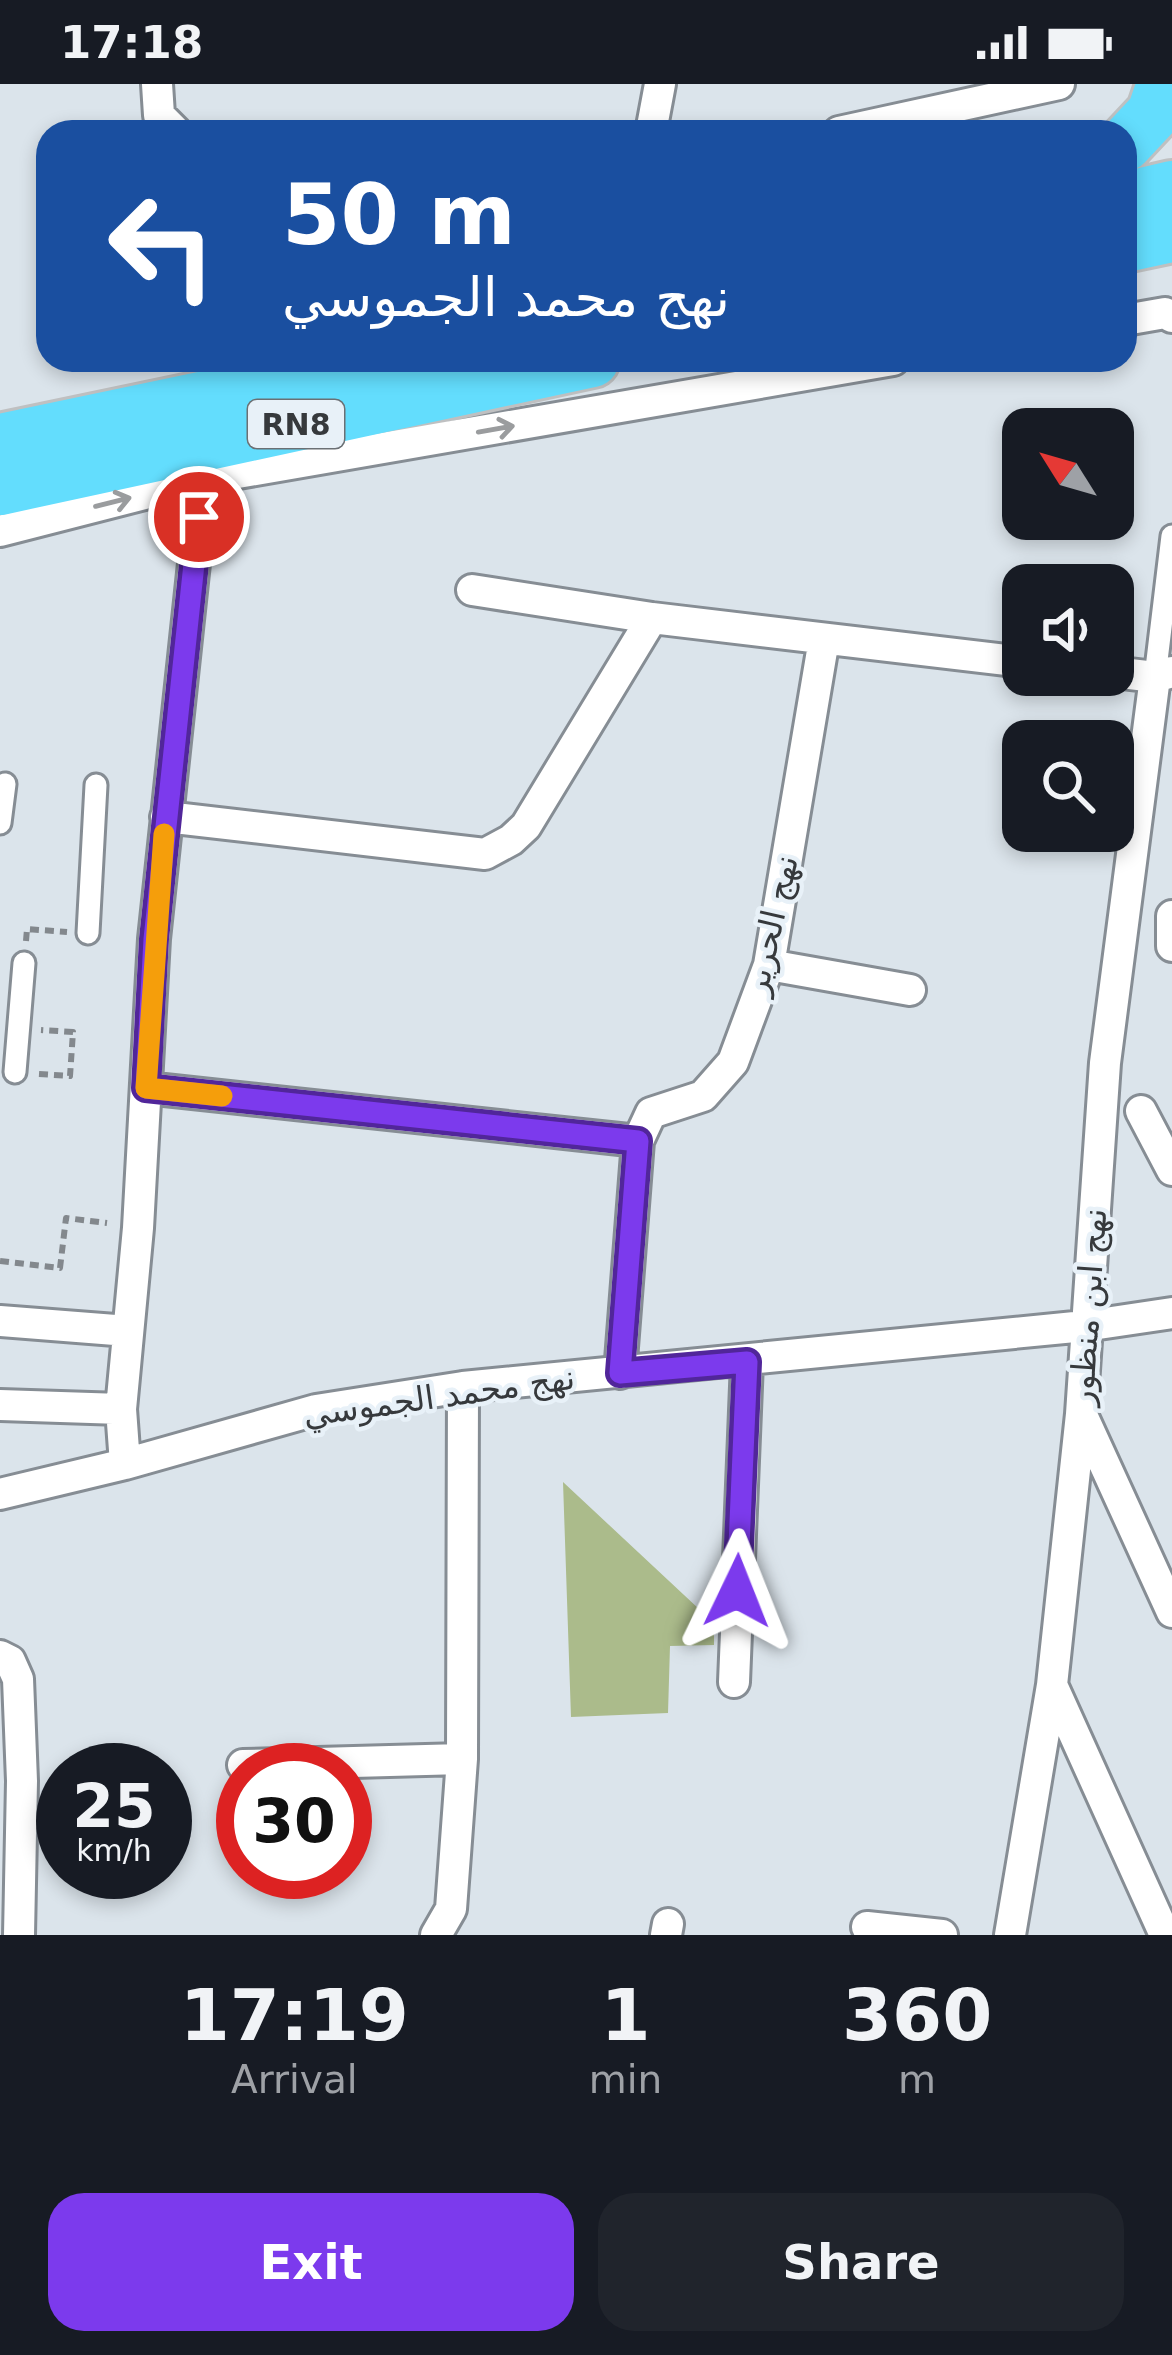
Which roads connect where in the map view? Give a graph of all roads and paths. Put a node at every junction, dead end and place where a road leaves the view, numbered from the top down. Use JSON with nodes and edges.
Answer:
{"nodes":[{"id":1,"x":157,"y":84,"type":"edge"},
{"id":2,"x":660,"y":84,"type":"edge"},
{"id":3,"x":1059,"y":84,"type":"edge"},
{"id":4,"x":1164,"y":84,"type":"edge"},
{"id":5,"x":164,"y":120,"type":"edge"},
{"id":6,"x":653,"y":120,"type":"edge"},
{"id":7,"x":894,"y":120,"type":"edge"},
{"id":8,"x":1137,"y":131,"type":"edge"},
{"id":9,"x":1172,"y":168,"type":"edge"},
{"id":10,"x":1137,"y":175,"type":"edge"},
{"id":11,"x":1172,"y":188,"type":"edge"},
{"id":12,"x":1137,"y":196,"type":"edge"},
{"id":13,"x":1172,"y":235,"type":"edge"},
{"id":14,"x":1137,"y":242,"type":"edge"},
{"id":15,"x":1168,"y":315,"type":"edge"},
{"id":16,"x":1137,"y":319,"type":"edge"},
{"id":17,"x":329,"y":372,"type":"edge"},
{"id":18,"x":536,"y":372,"type":"edge"},
{"id":19,"x":823,"y":372,"type":"edge"},
{"id":20,"x":0,"y":441,"type":"edge"},
{"id":21,"x":203,"y":479,"type":"junction"},
{"id":22,"x":0,"y":488,"type":"edge"},
{"id":23,"x":0,"y":531,"type":"edge"},
{"id":24,"x":1172,"y":536,"type":"edge"},
{"id":25,"x":472,"y":590,"type":"dead end"},
{"id":26,"x":652,"y":618,"type":"junction"},
{"id":27,"x":824,"y":639,"type":"junction"},
{"id":28,"x":1002,"y":660,"type":"edge"},
{"id":29,"x":1134,"y":673,"type":"edge"},
{"id":30,"x":1164,"y":674,"type":"edge"},
{"id":31,"x":5,"y":784,"type":"dead end"},
{"id":32,"x":97,"y":785,"type":"dead end"},
{"id":33,"x":166,"y":817,"type":"junction"},
{"id":34,"x":0,"y":823,"type":"edge"},
{"id":35,"x":1172,"y":916,"type":"edge"},
{"id":36,"x":88,"y":934,"type":"dead end"},
{"id":37,"x":1172,"y":946,"type":"edge"},
{"id":38,"x":24,"y":962,"type":"dead end"},
{"id":39,"x":769,"y":964,"type":"junction"},
{"id":40,"x":910,"y":990,"type":"dead end"},
{"id":41,"x":19,"y":1028,"type":"junction"},
{"id":42,"x":15,"y":1072,"type":"joint"},
{"id":43,"x":146,"y":1088,"type":"junction"},
{"id":44,"x":1141,"y":1111,"type":"dead end"},
{"id":45,"x":638,"y":1141,"type":"junction"},
{"id":46,"x":1172,"y":1170,"type":"edge"},
{"id":47,"x":137,"y":1228,"type":"junction"},
{"id":48,"x":0,"y":1261,"type":"edge"},
{"id":49,"x":1172,"y":1312,"type":"edge"},
{"id":50,"x":0,"y":1321,"type":"edge"},
{"id":51,"x":1085,"y":1326,"type":"junction"},
{"id":52,"x":128,"y":1330,"type":"junction"},
{"id":53,"x":747,"y":1362,"type":"junction"},
{"id":54,"x":620,"y":1373,"type":"junction"},
{"id":55,"x":463,"y":1388,"type":"junction"},
{"id":56,"x":0,"y":1405,"type":"edge"},
{"id":57,"x":121,"y":1409,"type":"junction"},
{"id":58,"x":1081,"y":1414,"type":"junction"},
{"id":59,"x":124,"y":1465,"type":"junction"},
{"id":60,"x":0,"y":1494,"type":"edge"},
{"id":61,"x":1172,"y":1612,"type":"edge"},
{"id":62,"x":5,"y":1659,"type":"edge"},
{"id":63,"x":734,"y":1682,"type":"dead end"},
{"id":64,"x":1052,"y":1685,"type":"junction"},
{"id":65,"x":462,"y":1760,"type":"junction"},
{"id":66,"x":372,"y":1762,"type":"edge"},
{"id":67,"x":866,"y":1927,"type":"dead end"},
{"id":68,"x":19,"y":1935,"type":"edge"},
{"id":69,"x":436,"y":1935,"type":"edge"},
{"id":70,"x":942,"y":1935,"type":"edge"},
{"id":71,"x":1010,"y":1935,"type":"edge"},
{"id":72,"x":1165,"y":1935,"type":"edge"}],
"edges":[{"from":1,"to":5,"type":"street"},
{"from":2,"to":6,"type":"street"},
{"from":3,"to":7,"type":"street"},
{"from":4,"to":8,"type":"highway"},
{"from":9,"to":10,"type":"highway"},
{"from":11,"to":12,"type":"highway"},
{"from":13,"to":14,"type":"highway"},
{"from":15,"to":16,"type":"street"},
{"from":17,"to":20,"type":"highway","number":"RN8"},
{"from":18,"to":22,"type":"highway","number":"RN8"},
{"from":21,"to":19,"type":"street","one_way":true},
{"from":23,"to":21,"type":"street","one_way":true},
{"from":21,"to":33,"type":"street"},
{"from":24,"to":30,"type":"street"},
{"from":25,"to":26,"type":"street"},
{"from":26,"to":27,"type":"street"},
{"from":26,"to":33,"type":"street"},
{"from":27,"to":28,"type":"street"},
{"from":27,"to":39,"type":"street","name":"نهج الحرير"},
{"from":29,"to":30,"type":"street"},
{"from":30,"to":51,"type":"street","name":"نهج ابن منظور"},
{"from":31,"to":34,"type":"street"},
{"from":32,"to":36,"type":"street"},
{"from":33,"to":43,"type":"street"},
{"from":35,"to":37,"type":"street"},
{"from":38,"to":41,"type":"street"},
{"from":39,"to":40,"type":"street"},
{"from":39,"to":45,"type":"street","name":"نهج الحرير"},
{"from":41,"to":42,"type":"street"},
{"from":41,"to":42,"type":"path"},
{"from":43,"to":45,"type":"street"},
{"from":43,"to":47,"type":"street"},
{"from":44,"to":46,"type":"street"},
{"from":45,"to":54,"type":"street"},
{"from":47,"to":48,"type":"path"},
{"from":47,"to":52,"type":"street"},
{"from":49,"to":51,"type":"street","name":"نهج محمد الجموسي"},
{"from":50,"to":52,"type":"street"},
{"from":51,"to":53,"type":"street","name":"نهج محمد الجموسي"},
{"from":51,"to":58,"type":"street","name":"نهج ابن منظور"},
{"from":52,"to":57,"type":"street"},
{"from":53,"to":54,"type":"street","name":"نهج محمد الجموسي"},
{"from":53,"to":63,"type":"street"},
{"from":54,"to":55,"type":"street","name":"نهج محمد الجموسي"},
{"from":55,"to":59,"type":"street","name":"نهج محمد الجموسي"},
{"from":55,"to":65,"type":"street"},
{"from":56,"to":57,"type":"street"},
{"from":57,"to":59,"type":"street"},
{"from":58,"to":61,"type":"street"},
{"from":58,"to":64,"type":"street","name":"نهج ابن منظور"},
{"from":59,"to":60,"type":"street","name":"نهج محمد الجموسي"},
{"from":62,"to":68,"type":"street"},
{"from":64,"to":71,"type":"street","name":"نهج ابن منظور"},
{"from":64,"to":72,"type":"street"},
{"from":65,"to":66,"type":"street"},
{"from":65,"to":69,"type":"street"},
{"from":67,"to":70,"type":"street"}]}
